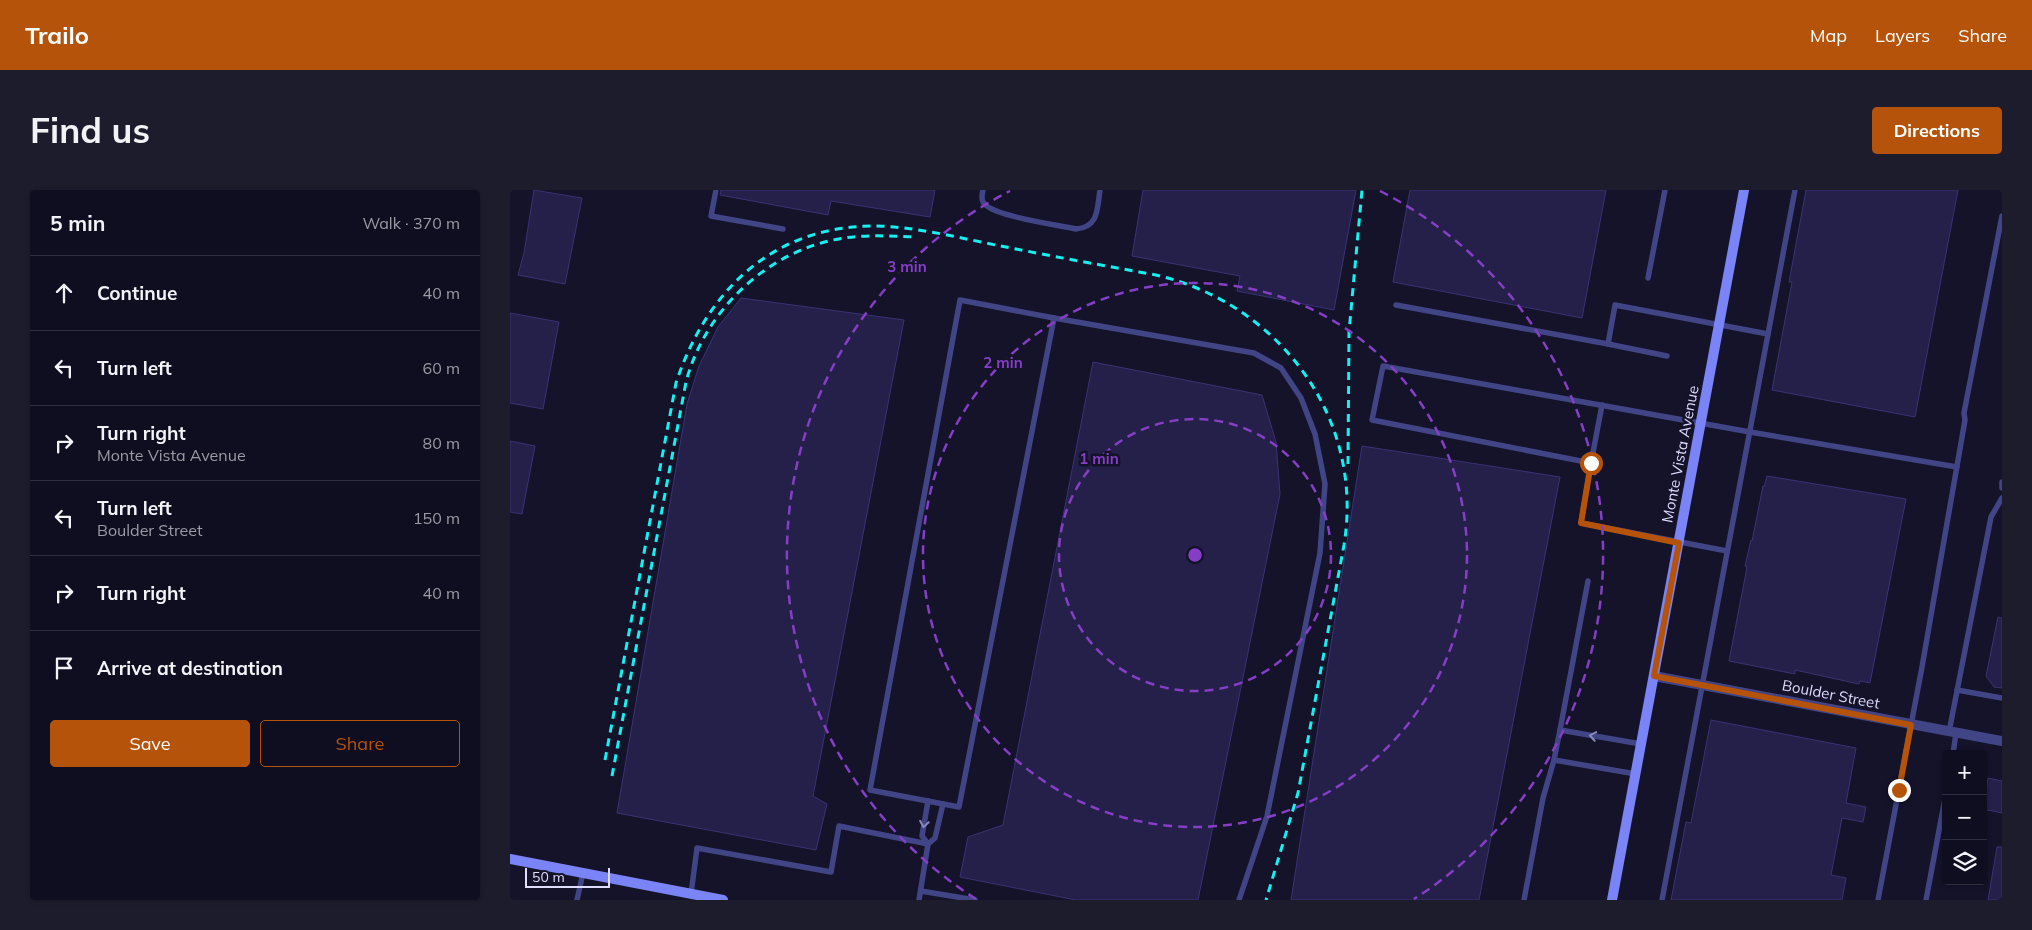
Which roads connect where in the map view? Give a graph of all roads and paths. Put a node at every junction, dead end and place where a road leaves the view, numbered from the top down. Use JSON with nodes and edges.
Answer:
{"nodes":[{"id":1,"x":716,"y":190,"type":"edge"},
{"id":2,"x":983,"y":190,"type":"edge"},
{"id":3,"x":1100,"y":190,"type":"edge"},
{"id":4,"x":1665,"y":190,"type":"edge"},
{"id":5,"x":1744,"y":190,"type":"edge"},
{"id":6,"x":1795,"y":190,"type":"edge"},
{"id":7,"x":2002,"y":216,"type":"edge"},
{"id":8,"x":783,"y":229,"type":"dead end"},
{"id":9,"x":1648,"y":278,"type":"dead end"},
{"id":10,"x":1396,"y":305,"type":"dead end"},
{"id":11,"x":1054,"y":318,"type":"junction"},
{"id":12,"x":1720,"y":324,"type":"junction"},
{"id":13,"x":1768,"y":334,"type":"junction"},
{"id":14,"x":1608,"y":344,"type":"junction"},
{"id":15,"x":1667,"y":356,"type":"dead end"},
{"id":16,"x":1602,"y":405,"type":"junction"},
{"id":17,"x":1701,"y":422,"type":"junction"},
{"id":18,"x":1750,"y":432,"type":"junction"},
{"id":19,"x":1591,"y":463,"type":"junction"},
{"id":20,"x":1956,"y":467,"type":"junction"},
{"id":21,"x":2002,"y":482,"type":"edge"},
{"id":22,"x":2002,"y":488,"type":"edge"},
{"id":23,"x":2002,"y":498,"type":"edge"},
{"id":24,"x":1679,"y":543,"type":"junction"},
{"id":25,"x":1727,"y":552,"type":"junction"},
{"id":26,"x":1588,"y":581,"type":"dead end"},
{"id":27,"x":1654,"y":676,"type":"junction"},
{"id":28,"x":1701,"y":685,"type":"junction"},
{"id":29,"x":1957,"y":690,"type":"junction"},
{"id":30,"x":2002,"y":698,"type":"edge"},
{"id":31,"x":1911,"y":725,"type":"junction"},
{"id":32,"x":1560,"y":730,"type":"junction"},
{"id":33,"x":1953,"y":732,"type":"junction"},
{"id":34,"x":2002,"y":741,"type":"edge"},
{"id":35,"x":1641,"y":744,"type":"junction"},
{"id":36,"x":1953,"y":750,"type":"edge"},
{"id":37,"x":1554,"y":760,"type":"junction"},
{"id":38,"x":1636,"y":774,"type":"junction"},
{"id":39,"x":1946,"y":795,"type":"edge"},
{"id":40,"x":928,"y":801,"type":"junction"},
{"id":41,"x":943,"y":804,"type":"junction"},
{"id":42,"x":928,"y":844,"type":"junction"},
{"id":43,"x":510,"y":859,"type":"edge"},
{"id":44,"x":583,"y":873,"type":"junction"},
{"id":45,"x":921,"y":891,"type":"junction"},
{"id":46,"x":691,"y":894,"type":"junction"},
{"id":47,"x":577,"y":900,"type":"edge"},
{"id":48,"x":723,"y":900,"type":"edge"},
{"id":49,"x":919,"y":900,"type":"edge"},
{"id":50,"x":975,"y":900,"type":"edge"},
{"id":51,"x":1239,"y":900,"type":"edge"},
{"id":52,"x":1524,"y":900,"type":"edge"},
{"id":53,"x":1612,"y":900,"type":"edge"},
{"id":54,"x":1662,"y":900,"type":"edge"},
{"id":55,"x":1878,"y":900,"type":"edge"},
{"id":56,"x":1926,"y":900,"type":"edge"}],
"edges":[{"from":1,"to":8,"type":"lane"},
{"from":2,"to":3,"type":"lane"},
{"from":4,"to":9,"type":"lane"},
{"from":5,"to":12,"type":"street","name":"Monte Vista Avenue"},
{"from":6,"to":13,"type":"lane"},
{"from":7,"to":20,"type":"lane"},
{"from":10,"to":14,"type":"lane"},
{"from":11,"to":40,"type":"lane"},
{"from":11,"to":41,"type":"lane"},
{"from":11,"to":51,"type":"lane"},
{"from":12,"to":13,"type":"lane"},
{"from":12,"to":14,"type":"lane"},
{"from":12,"to":17,"type":"street","name":"Monte Vista Avenue"},
{"from":13,"to":18,"type":"lane"},
{"from":14,"to":15,"type":"lane"},
{"from":16,"to":17,"type":"lane"},
{"from":16,"to":19,"type":"lane"},
{"from":16,"to":19,"type":"lane"},
{"from":17,"to":18,"type":"lane"},
{"from":17,"to":24,"type":"street","name":"Monte Vista Avenue"},
{"from":18,"to":20,"type":"lane"},
{"from":18,"to":25,"type":"lane"},
{"from":19,"to":24,"type":"lane"},
{"from":20,"to":31,"type":"lane"},
{"from":21,"to":22,"type":"lane"},
{"from":23,"to":29,"type":"lane"},
{"from":24,"to":25,"type":"lane"},
{"from":24,"to":27,"type":"street","name":"Monte Vista Avenue"},
{"from":25,"to":28,"type":"lane"},
{"from":26,"to":32,"type":"lane"},
{"from":27,"to":28,"type":"street","name":"Boulder Street"},
{"from":27,"to":35,"type":"street","name":"Monte Vista Avenue"},
{"from":28,"to":31,"type":"street","name":"Boulder Street"},
{"from":28,"to":54,"type":"lane"},
{"from":29,"to":30,"type":"lane"},
{"from":29,"to":33,"type":"lane"},
{"from":31,"to":33,"type":"street","name":"Boulder Street"},
{"from":31,"to":55,"type":"lane"},
{"from":35,"to":32,"type":"lane","one_way":true},
{"from":32,"to":37,"type":"lane"},
{"from":33,"to":34,"type":"street","name":"Boulder Street"},
{"from":33,"to":36,"type":"lane"},
{"from":35,"to":38,"type":"street","name":"Monte Vista Avenue"},
{"from":37,"to":38,"type":"lane"},
{"from":37,"to":52,"type":"lane"},
{"from":38,"to":53,"type":"street","name":"Monte Vista Avenue"},
{"from":39,"to":56,"type":"lane"},
{"from":40,"to":41,"type":"lane"},
{"from":40,"to":42,"type":"lane","one_way":true},
{"from":41,"to":42,"type":"lane"},
{"from":42,"to":45,"type":"lane"},
{"from":42,"to":46,"type":"lane"},
{"from":43,"to":44,"type":"street"},
{"from":44,"to":46,"type":"street"},
{"from":44,"to":47,"type":"lane"},
{"from":45,"to":49,"type":"lane"},
{"from":45,"to":50,"type":"lane"},
{"from":46,"to":48,"type":"street"}]}
